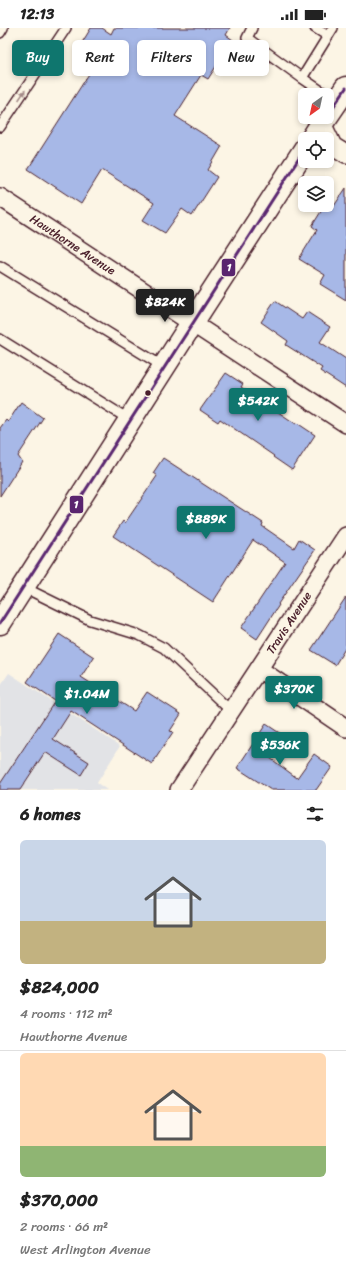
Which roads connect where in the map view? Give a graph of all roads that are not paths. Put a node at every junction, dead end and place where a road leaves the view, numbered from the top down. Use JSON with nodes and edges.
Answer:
{"nodes":[{"id":1,"x":3,"y":28,"type":"edge"},
{"id":2,"x":66,"y":28,"type":"edge"},
{"id":3,"x":252,"y":28,"type":"edge"},
{"id":4,"x":315,"y":28,"type":"edge"},
{"id":5,"x":333,"y":28,"type":"edge"},
{"id":6,"x":0,"y":33,"type":"edge"},
{"id":7,"x":328,"y":36,"type":"junction"},
{"id":8,"x":302,"y":78,"type":"junction"},
{"id":9,"x":310,"y":88,"type":"edge"},
{"id":10,"x":330,"y":124,"type":"edge"},
{"id":11,"x":0,"y":127,"type":"edge"},
{"id":12,"x":346,"y":154,"type":"edge"},
{"id":13,"x":298,"y":160,"type":"edge"},
{"id":14,"x":2,"y":202,"type":"edge"},
{"id":15,"x":0,"y":266,"type":"edge"},
{"id":16,"x":192,"y":323,"type":"junction"},
{"id":17,"x":0,"y":340,"type":"edge"},
{"id":18,"x":164,"y":367,"type":"junction"},
{"id":19,"x":130,"y":420,"type":"junction"},
{"id":20,"x":346,"y":424,"type":"edge"},
{"id":21,"x":346,"y":536,"type":"edge"},
{"id":22,"x":23,"y":587,"type":"junction"},
{"id":23,"x":0,"y":623,"type":"edge"},
{"id":24,"x":259,"y":669,"type":"junction"},
{"id":25,"x":231,"y":711,"type":"junction"},
{"id":26,"x":346,"y":728,"type":"edge"},
{"id":27,"x":179,"y":790,"type":"edge"}],
"edges":[{"from":1,"to":6,"type":"lane"},
{"from":11,"to":2,"type":"lane","one_way":true},
{"from":3,"to":8,"type":"lane"},
{"from":4,"to":7,"type":"lane"},
{"from":5,"to":7,"type":"lane"},
{"from":7,"to":8,"type":"lane"},
{"from":8,"to":9,"type":"lane"},
{"from":10,"to":12,"type":"street"},
{"from":13,"to":16,"type":"main road"},
{"from":14,"to":16,"type":"street","name":"Hawthorne Avenue"},
{"from":15,"to":18,"type":"lane"},
{"from":16,"to":18,"type":"main road"},
{"from":16,"to":20,"type":"street","name":"Hawthorne Avenue"},
{"from":17,"to":19,"type":"lane"},
{"from":18,"to":19,"type":"main road"},
{"from":19,"to":22,"type":"main road"},
{"from":21,"to":24,"type":"street","name":"Travis Avenue"},
{"from":22,"to":23,"type":"main road"},
{"from":22,"to":25,"type":"lane"},
{"from":24,"to":25,"type":"street","name":"Travis Avenue"},
{"from":24,"to":26,"type":"street"},
{"from":25,"to":27,"type":"street","name":"Travis Avenue"}]}
